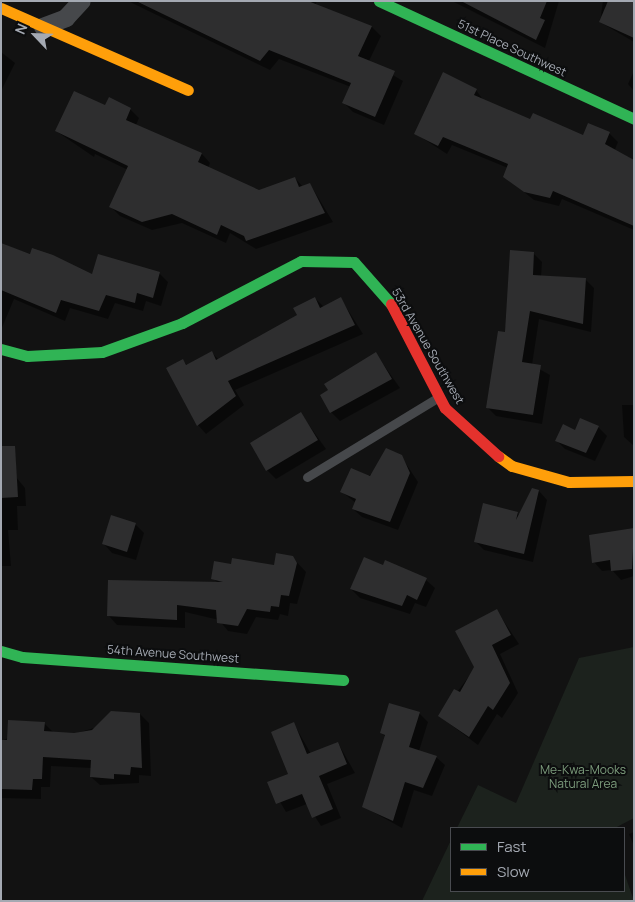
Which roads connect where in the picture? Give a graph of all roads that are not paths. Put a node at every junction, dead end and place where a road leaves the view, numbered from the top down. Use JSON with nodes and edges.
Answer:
{"nodes":[{"id":1,"x":82,"y":1,"type":"edge"},
{"id":2,"x":379,"y":1,"type":"edge"},
{"id":3,"x":1,"y":8,"type":"edge"},
{"id":4,"x":43,"y":27,"type":"junction"},
{"id":5,"x":188,"y":90,"type":"dead end"},
{"id":6,"x":634,"y":119,"type":"edge"},
{"id":7,"x":1,"y":349,"type":"edge"},
{"id":8,"x":439,"y":397,"type":"junction"},
{"id":9,"x":307,"y":477,"type":"dead end"},
{"id":10,"x":634,"y":481,"type":"edge"},
{"id":11,"x":1,"y":651,"type":"edge"},
{"id":12,"x":343,"y":680,"type":"dead end"}],
"edges":[{"from":1,"to":4,"type":"street"},
{"from":2,"to":6,"type":"street","name":"51st Place Southwest"},
{"from":3,"to":4,"type":"street"},
{"from":4,"to":5,"type":"street"},
{"from":7,"to":8,"type":"street","name":"53rd Avenue Southwest"},
{"from":8,"to":9,"type":"lane"},
{"from":8,"to":10,"type":"street","name":"53rd Avenue Southwest"},
{"from":11,"to":12,"type":"street","name":"54th Avenue Southwest"}]}
